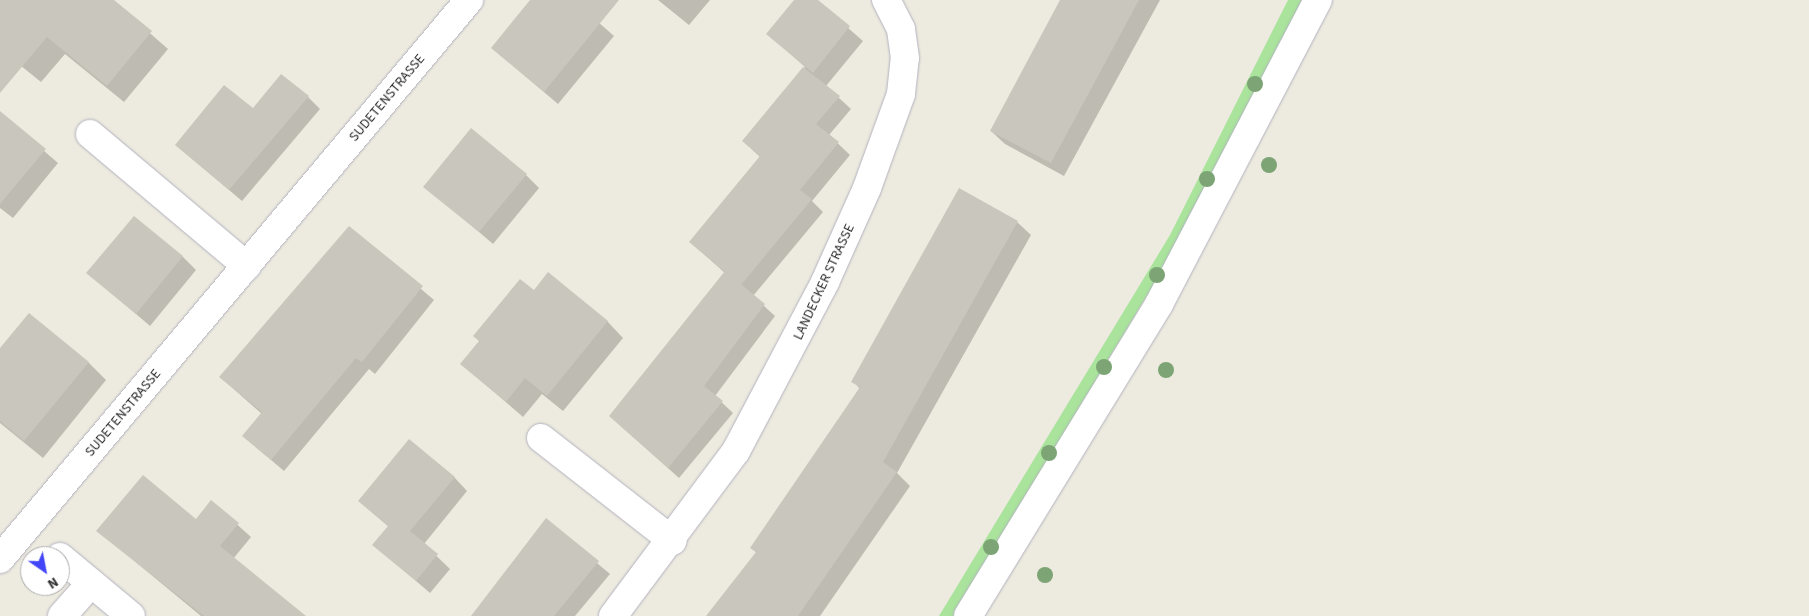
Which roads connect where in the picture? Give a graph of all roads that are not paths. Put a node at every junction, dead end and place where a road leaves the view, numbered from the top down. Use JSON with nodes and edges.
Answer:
{"nodes":[{"id":1,"x":469,"y":0,"type":"edge"},
{"id":2,"x":886,"y":0,"type":"edge"},
{"id":3,"x":1318,"y":0,"type":"edge"},
{"id":4,"x":90,"y":134,"type":"dead end"},
{"id":5,"x":247,"y":266,"type":"junction"},
{"id":6,"x":541,"y":438,"type":"dead end"},
{"id":7,"x":26,"y":529,"type":"junction"},
{"id":8,"x":672,"y":541,"type":"junction"},
{"id":9,"x":47,"y":546,"type":"edge"},
{"id":10,"x":0,"y":560,"type":"edge"},
{"id":11,"x":70,"y":565,"type":"edge"},
{"id":12,"x":91,"y":582,"type":"junction"},
{"id":13,"x":62,"y":616,"type":"edge"},
{"id":14,"x":131,"y":616,"type":"edge"},
{"id":15,"x":613,"y":616,"type":"edge"},
{"id":16,"x":968,"y":616,"type":"edge"}],
"edges":[{"from":1,"to":5,"type":"street","name":"SUDETENSTRASSE"},
{"from":2,"to":8,"type":"street","name":"LANDECKER STRASSE"},
{"from":3,"to":16,"type":"street"},
{"from":4,"to":5,"type":"street"},
{"from":5,"to":7,"type":"street","name":"SUDETENSTRASSE"},
{"from":6,"to":8,"type":"street"},
{"from":7,"to":9,"type":"street"},
{"from":7,"to":10,"type":"street","name":"SUDETENSTRASSE"},
{"from":8,"to":15,"type":"street","name":"LANDECKER STRASSE"},
{"from":11,"to":12,"type":"street"},
{"from":12,"to":13,"type":"street"},
{"from":12,"to":14,"type":"street"}]}
